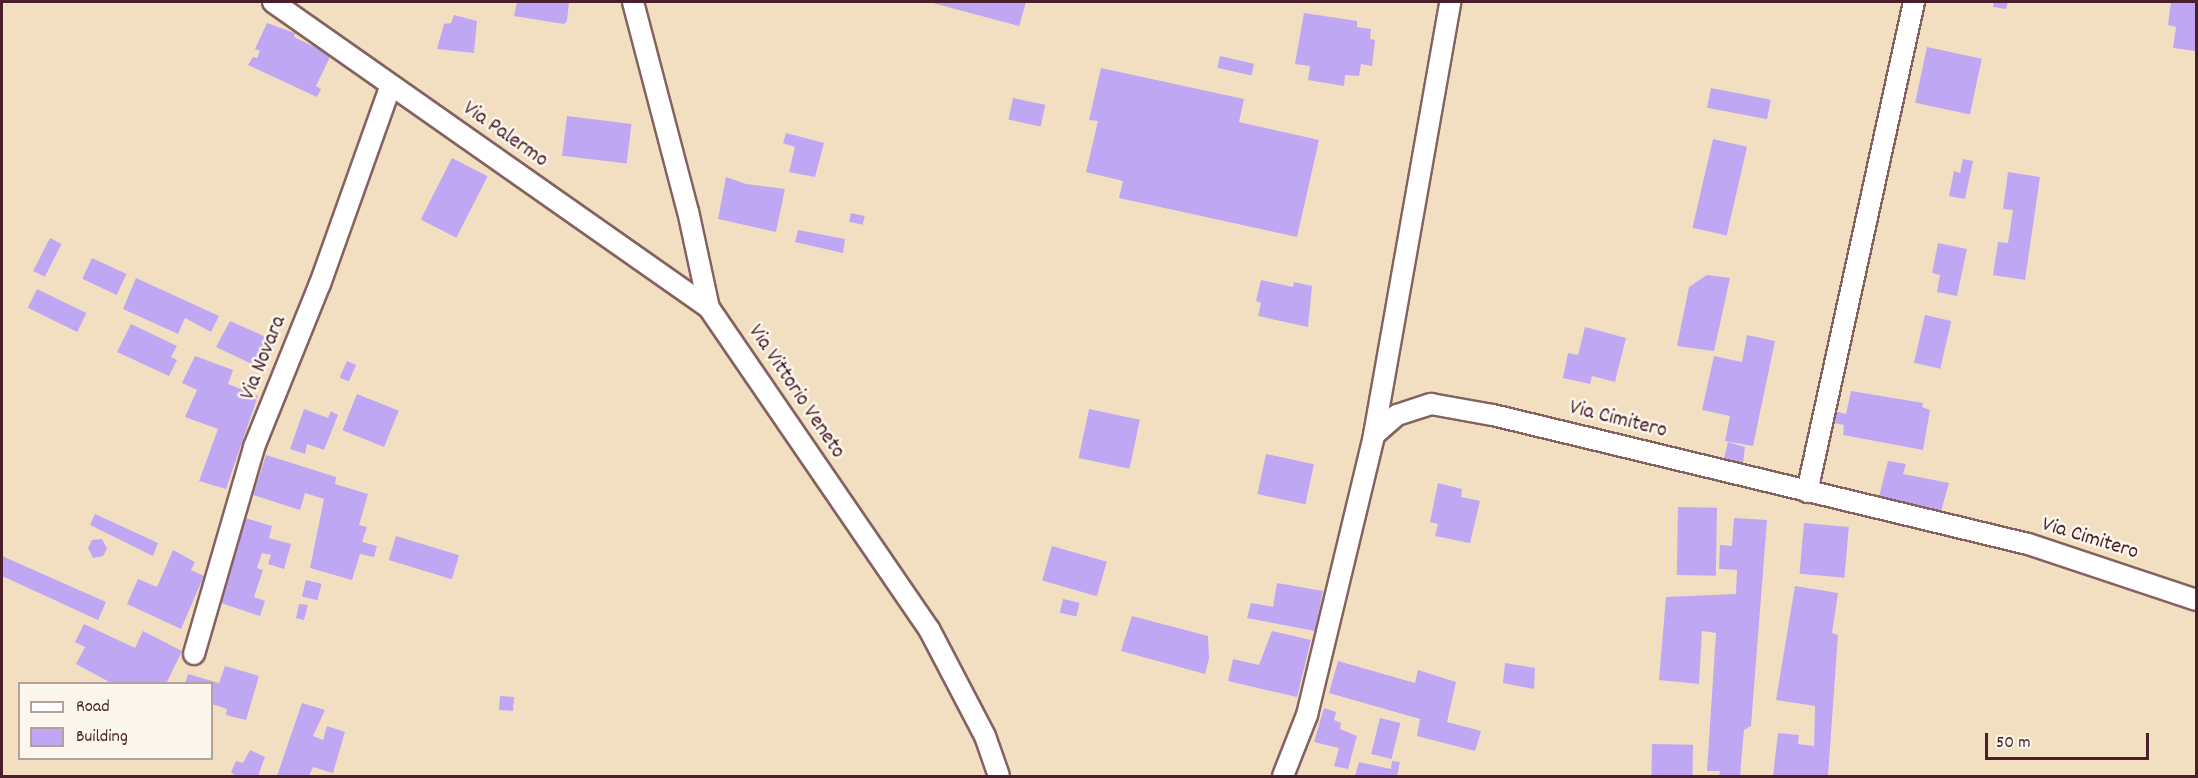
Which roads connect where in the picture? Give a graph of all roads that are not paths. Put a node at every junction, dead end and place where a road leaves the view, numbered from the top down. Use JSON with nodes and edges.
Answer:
{"nodes":[{"id":1,"x":273,"y":2,"type":"edge"},
{"id":2,"x":633,"y":2,"type":"edge"},
{"id":3,"x":1450,"y":2,"type":"edge"},
{"id":4,"x":1914,"y":2,"type":"edge"},
{"id":5,"x":392,"y":85,"type":"junction"},
{"id":6,"x":709,"y":308,"type":"junction"},
{"id":7,"x":1374,"y":435,"type":"junction"},
{"id":8,"x":1807,"y":492,"type":"junction"},
{"id":9,"x":2196,"y":600,"type":"edge"},
{"id":10,"x":194,"y":654,"type":"dead end"},
{"id":11,"x":999,"y":777,"type":"edge"},
{"id":12,"x":1283,"y":777,"type":"edge"}],
"edges":[{"from":1,"to":5,"type":"street","name":"Via Palermo"},
{"from":2,"to":6,"type":"street","name":"Via Vittorio Veneto"},
{"from":3,"to":7,"type":"street"},
{"from":4,"to":8,"type":"street"},
{"from":5,"to":6,"type":"street","name":"Via Palermo"},
{"from":5,"to":10,"type":"street","name":"Via Novara"},
{"from":6,"to":11,"type":"street","name":"Via Vittorio Veneto"},
{"from":7,"to":8,"type":"street","name":"Via Cimitero"},
{"from":7,"to":12,"type":"street"},
{"from":8,"to":9,"type":"street","name":"Via Cimitero"}]}
